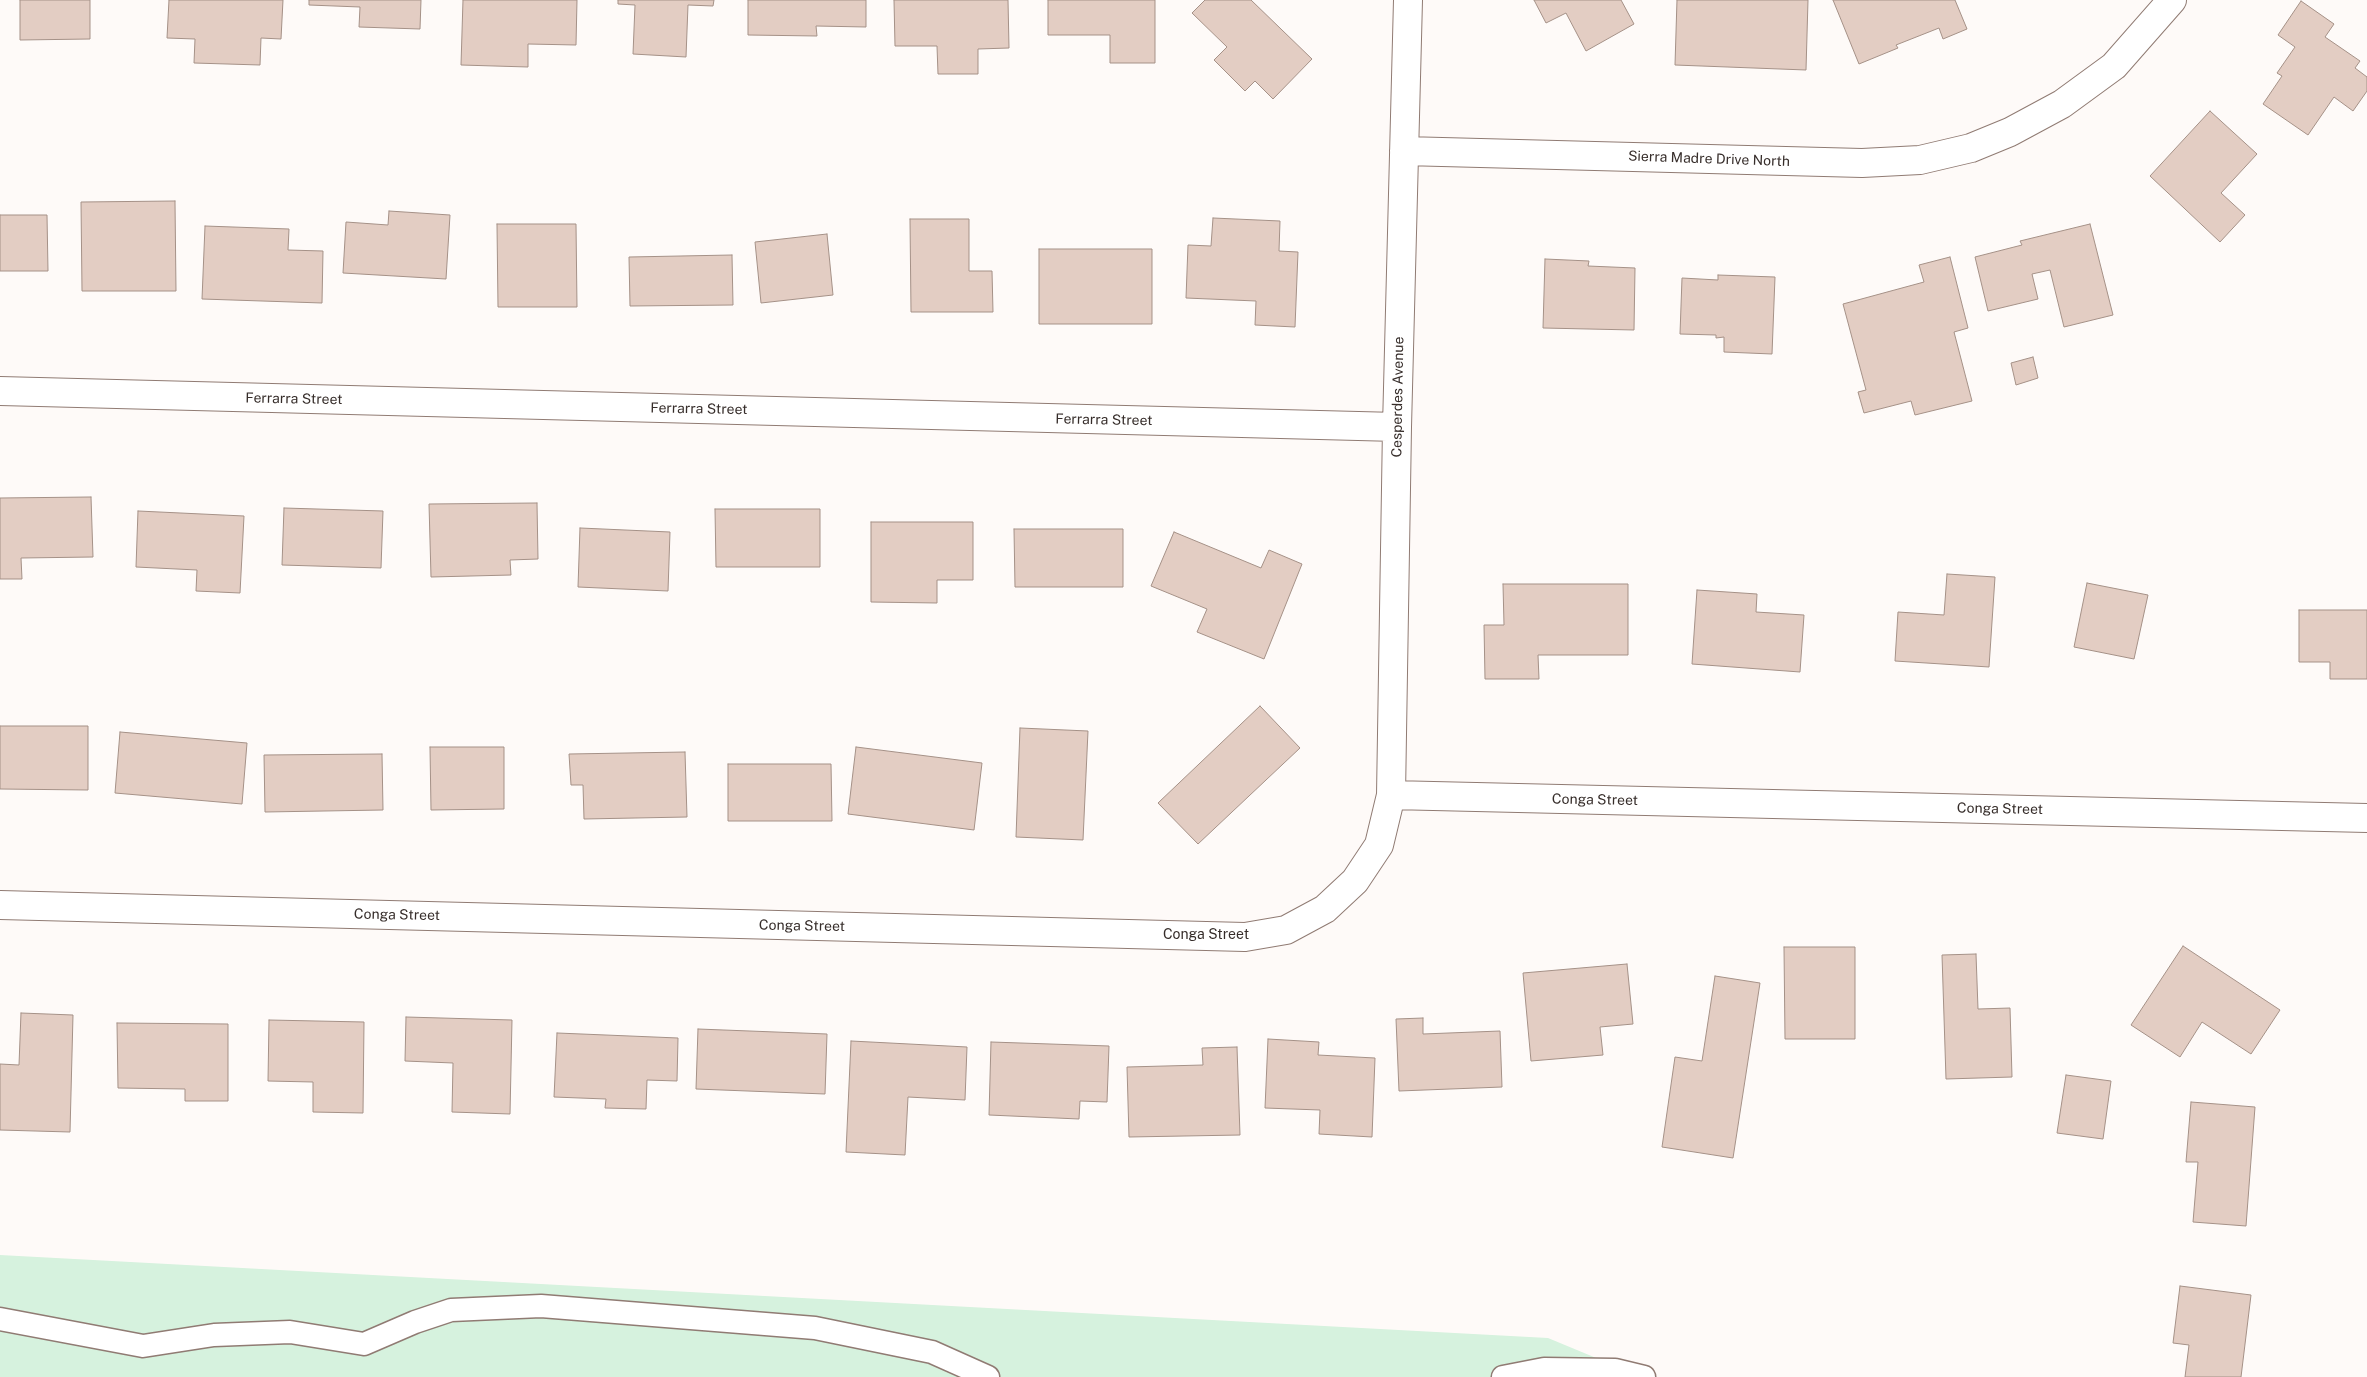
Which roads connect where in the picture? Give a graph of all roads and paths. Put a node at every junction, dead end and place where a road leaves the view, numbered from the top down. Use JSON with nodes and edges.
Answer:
{"nodes":[{"id":1,"x":1408,"y":0,"type":"edge"},
{"id":2,"x":2172,"y":0,"type":"edge"},
{"id":3,"x":1404,"y":151,"type":"junction"},
{"id":4,"x":0,"y":391,"type":"edge"},
{"id":5,"x":1397,"y":428,"type":"junction"},
{"id":6,"x":1391,"y":795,"type":"junction"},
{"id":7,"x":2367,"y":818,"type":"edge"},
{"id":8,"x":0,"y":905,"type":"edge"},
{"id":9,"x":0,"y":1319,"type":"edge"},
{"id":10,"x":988,"y":1377,"type":"edge"},
{"id":11,"x":1503,"y":1377,"type":"edge"},
{"id":12,"x":1644,"y":1377,"type":"edge"}],
"edges":[{"from":1,"to":3,"type":"street","name":"Cesperdes Avenue"},
{"from":2,"to":3,"type":"street","name":"Sierra Madre Drive North"},
{"from":3,"to":5,"type":"street","name":"Cesperdes Avenue"},
{"from":4,"to":5,"type":"street","name":"Ferrarra Street"},
{"from":5,"to":6,"type":"street","name":"Cesperdes Avenue"},
{"from":6,"to":7,"type":"street","name":"Conga Street"},
{"from":6,"to":8,"type":"street","name":"Conga Street"},
{"from":9,"to":10,"type":"lane"},
{"from":11,"to":12,"type":"lane"}]}
